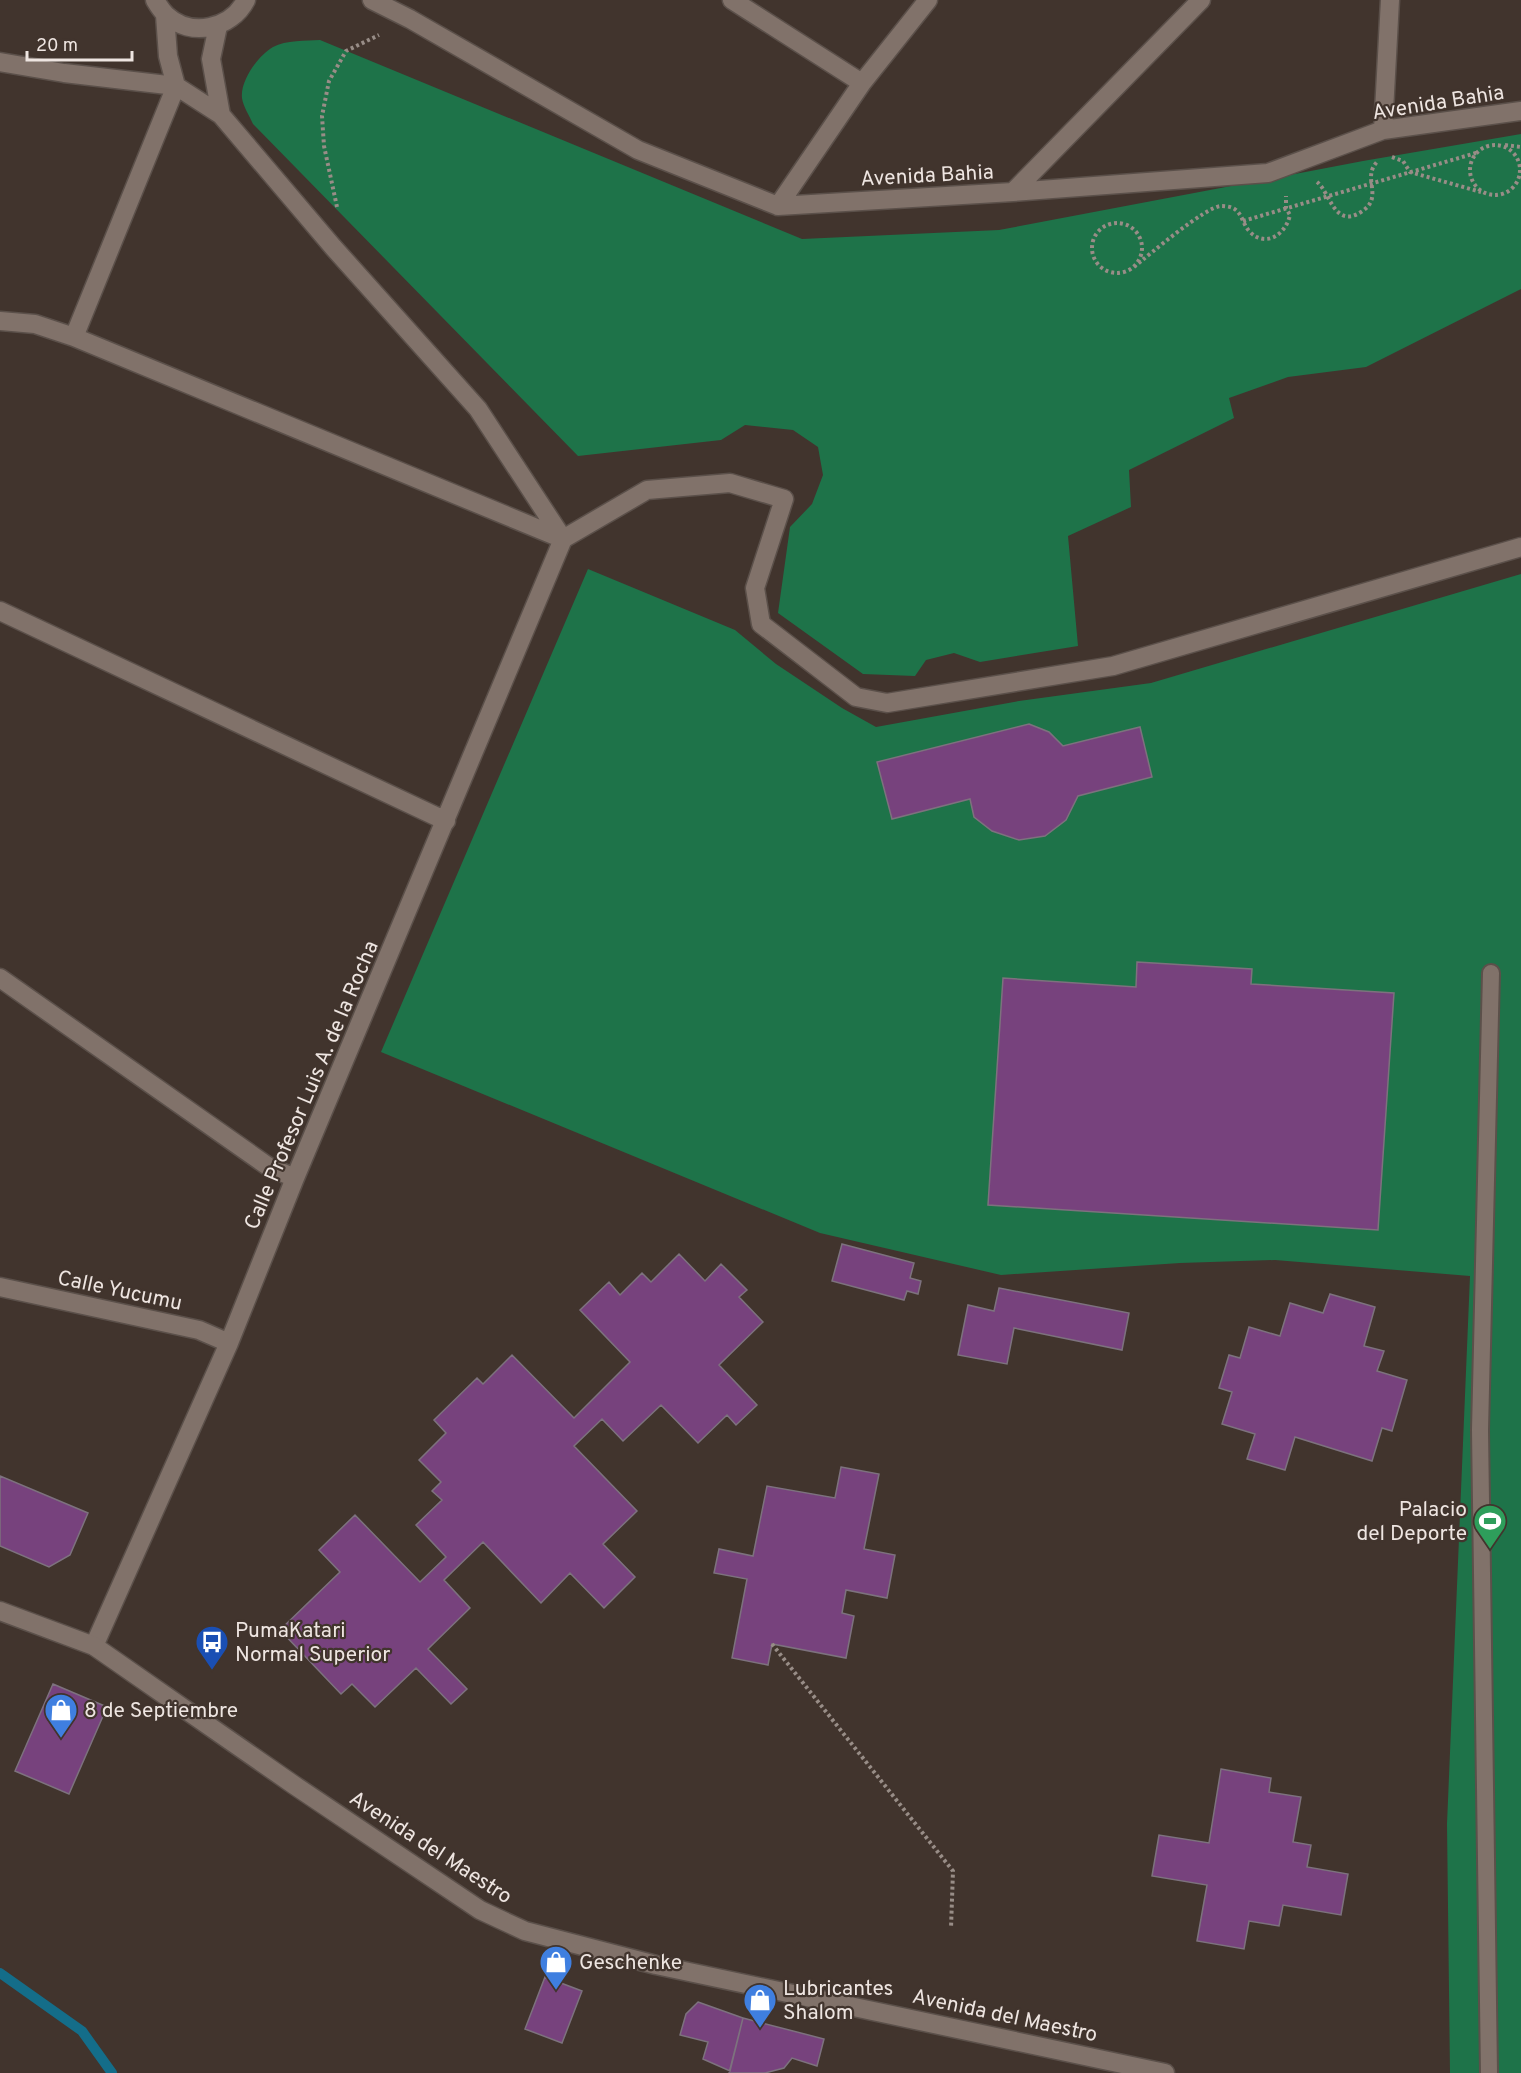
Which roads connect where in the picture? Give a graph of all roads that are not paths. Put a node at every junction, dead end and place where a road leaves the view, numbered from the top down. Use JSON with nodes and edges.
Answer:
{"nodes":[{"id":1,"x":246,"y":0,"type":"edge"},
{"id":2,"x":372,"y":0,"type":"edge"},
{"id":3,"x":732,"y":0,"type":"edge"},
{"id":4,"x":928,"y":0,"type":"edge"},
{"id":5,"x":1201,"y":0,"type":"edge"},
{"id":6,"x":1390,"y":0,"type":"edge"},
{"id":7,"x":160,"y":7,"type":"edge"},
{"id":8,"x":218,"y":26,"type":"junction"},
{"id":9,"x":0,"y":62,"type":"edge"},
{"id":10,"x":862,"y":83,"type":"junction"},
{"id":11,"x":176,"y":86,"type":"junction"},
{"id":12,"x":1521,"y":111,"type":"edge"},
{"id":13,"x":221,"y":115,"type":"junction"},
{"id":14,"x":1383,"y":130,"type":"junction"},
{"id":15,"x":1013,"y":192,"type":"junction"},
{"id":16,"x":778,"y":206,"type":"junction"},
{"id":17,"x":0,"y":321,"type":"edge"},
{"id":18,"x":74,"y":337,"type":"junction"},
{"id":19,"x":563,"y":539,"type":"junction"},
{"id":20,"x":1521,"y":546,"type":"edge"},
{"id":21,"x":0,"y":610,"type":"edge"},
{"id":22,"x":446,"y":821,"type":"junction"},
{"id":23,"x":1491,"y":973,"type":"dead end"},
{"id":24,"x":0,"y":978,"type":"edge"},
{"id":25,"x":296,"y":1178,"type":"junction"},
{"id":26,"x":0,"y":1287,"type":"edge"},
{"id":27,"x":229,"y":1342,"type":"junction"},
{"id":28,"x":0,"y":1611,"type":"edge"},
{"id":29,"x":94,"y":1646,"type":"junction"},
{"id":30,"x":1165,"y":2073,"type":"edge"},
{"id":31,"x":1489,"y":2073,"type":"edge"}],
"edges":[{"from":1,"to":8,"type":"street"},
{"from":2,"to":16,"type":"street","name":"Avenida Bahia"},
{"from":3,"to":10,"type":"street"},
{"from":4,"to":10,"type":"street"},
{"from":5,"to":15,"type":"street"},
{"from":6,"to":14,"type":"street"},
{"from":7,"to":8,"type":"street"},
{"from":7,"to":11,"type":"street"},
{"from":8,"to":13,"type":"street"},
{"from":9,"to":11,"type":"street"},
{"from":10,"to":16,"type":"street"},
{"from":11,"to":13,"type":"street"},
{"from":11,"to":18,"type":"street"},
{"from":12,"to":14,"type":"street","name":"Avenida Bahia"},
{"from":13,"to":19,"type":"street"},
{"from":14,"to":15,"type":"street","name":"Avenida Bahia"},
{"from":15,"to":16,"type":"street","name":"Avenida Bahia"},
{"from":17,"to":18,"type":"street"},
{"from":18,"to":19,"type":"street"},
{"from":19,"to":20,"type":"street"},
{"from":19,"to":22,"type":"street","name":"Calle Profesor Luis A. de la Rocha"},
{"from":21,"to":22,"type":"street"},
{"from":22,"to":25,"type":"street","name":"Calle Profesor Luis A. de la Rocha"},
{"from":23,"to":31,"type":"lane"},
{"from":24,"to":25,"type":"street"},
{"from":25,"to":27,"type":"street","name":"Calle Profesor Luis A. de la Rocha"},
{"from":26,"to":27,"type":"street","name":"Calle Yucumu"},
{"from":27,"to":29,"type":"street","name":"Calle Profesor Luis A. de la Rocha"},
{"from":28,"to":29,"type":"street","name":"Avenida del Maestro"},
{"from":29,"to":30,"type":"street","name":"Avenida del Maestro"}]}
